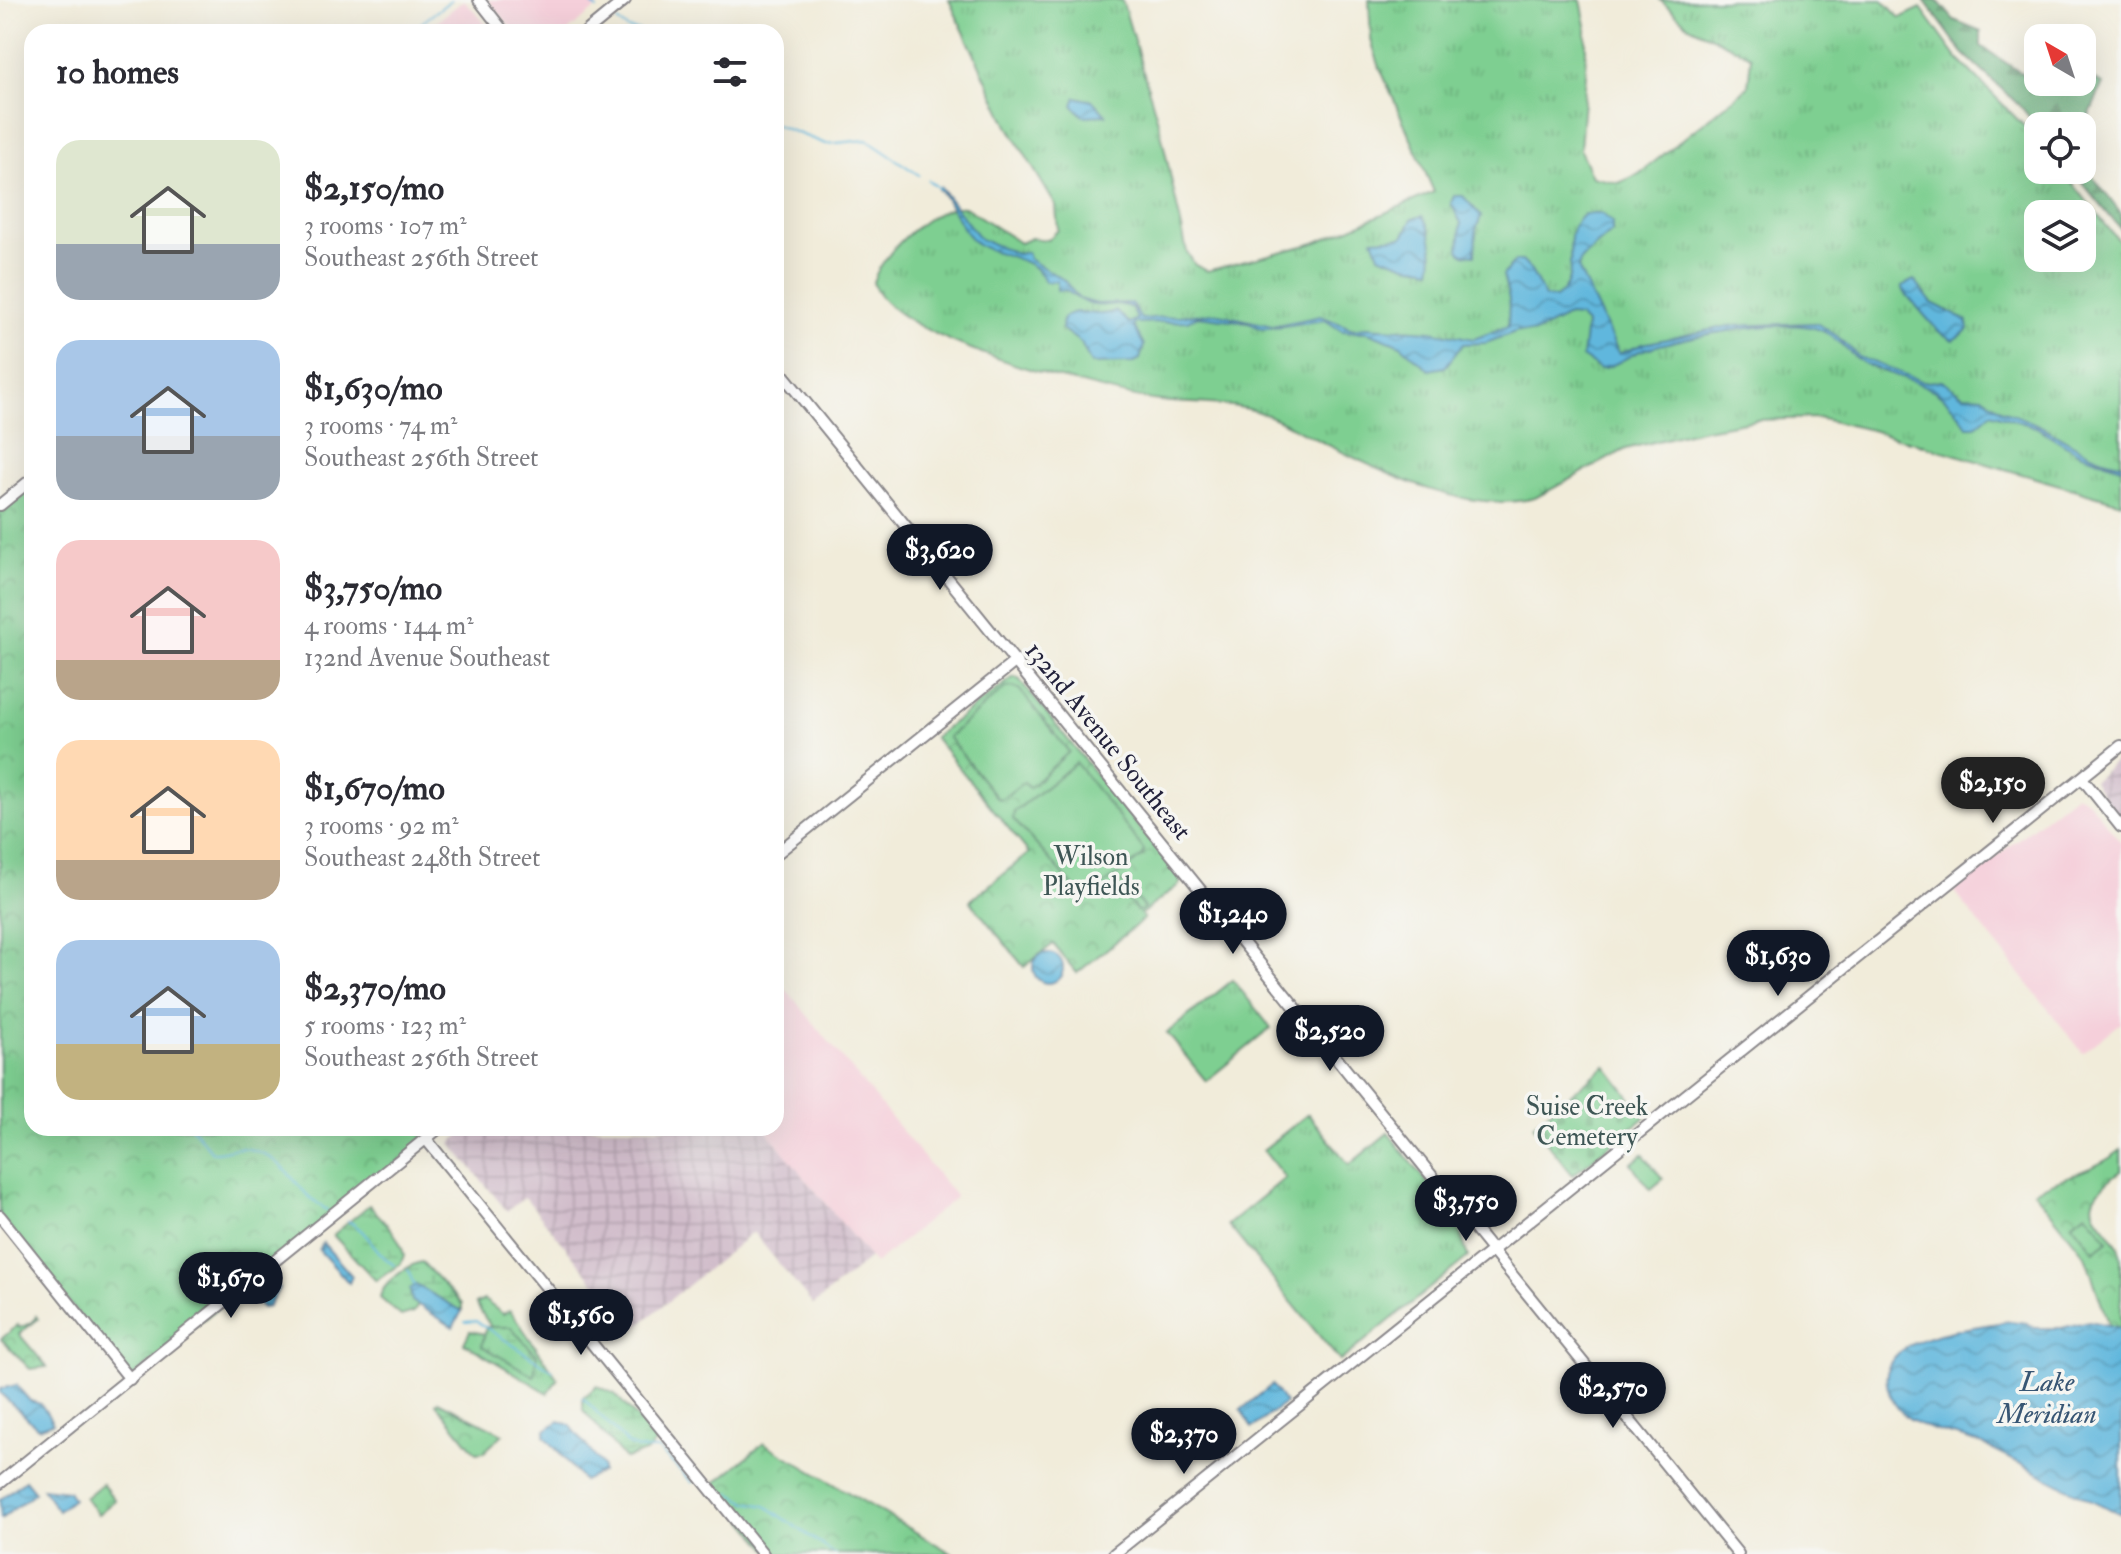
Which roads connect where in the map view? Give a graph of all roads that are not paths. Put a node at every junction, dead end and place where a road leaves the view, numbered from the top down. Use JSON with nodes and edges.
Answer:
{"nodes":[{"id":1,"x":479,"y":0,"type":"edge"},
{"id":2,"x":625,"y":0,"type":"edge"},
{"id":3,"x":498,"y":24,"type":"edge"},
{"id":4,"x":596,"y":24,"type":"edge"},
{"id":5,"x":784,"y":376,"type":"edge"},
{"id":6,"x":24,"y":486,"type":"edge"},
{"id":7,"x":0,"y":505,"type":"edge"},
{"id":8,"x":1016,"y":661,"type":"junction"},
{"id":9,"x":2121,"y":746,"type":"edge"},
{"id":10,"x":2082,"y":778,"type":"junction"},
{"id":11,"x":2121,"y":827,"type":"edge"},
{"id":12,"x":784,"y":848,"type":"edge"},
{"id":13,"x":430,"y":1136,"type":"edge"},
{"id":14,"x":426,"y":1139,"type":"junction"},
{"id":15,"x":0,"y":1216,"type":"edge"},
{"id":16,"x":1492,"y":1248,"type":"junction"},
{"id":17,"x":130,"y":1379,"type":"junction"},
{"id":18,"x":0,"y":1483,"type":"edge"},
{"id":19,"x":763,"y":1554,"type":"edge"},
{"id":20,"x":1114,"y":1554,"type":"edge"},
{"id":21,"x":1738,"y":1554,"type":"edge"}],
"edges":[{"from":1,"to":3,"type":"main road"},
{"from":2,"to":4,"type":"main road"},
{"from":5,"to":8,"type":"main road","name":"132nd Avenue Southeast"},
{"from":6,"to":7,"type":"main road"},
{"from":8,"to":12,"type":"main road"},
{"from":8,"to":16,"type":"main road","name":"132nd Avenue Southeast"},
{"from":9,"to":10,"type":"main road"},
{"from":10,"to":11,"type":"main road"},
{"from":10,"to":16,"type":"main road"},
{"from":13,"to":14,"type":"main road"},
{"from":14,"to":17,"type":"main road"},
{"from":14,"to":19,"type":"main road"},
{"from":15,"to":17,"type":"main road"},
{"from":16,"to":20,"type":"main road"},
{"from":16,"to":21,"type":"main road","name":"132nd Avenue Southeast"},
{"from":17,"to":18,"type":"main road"}]}
